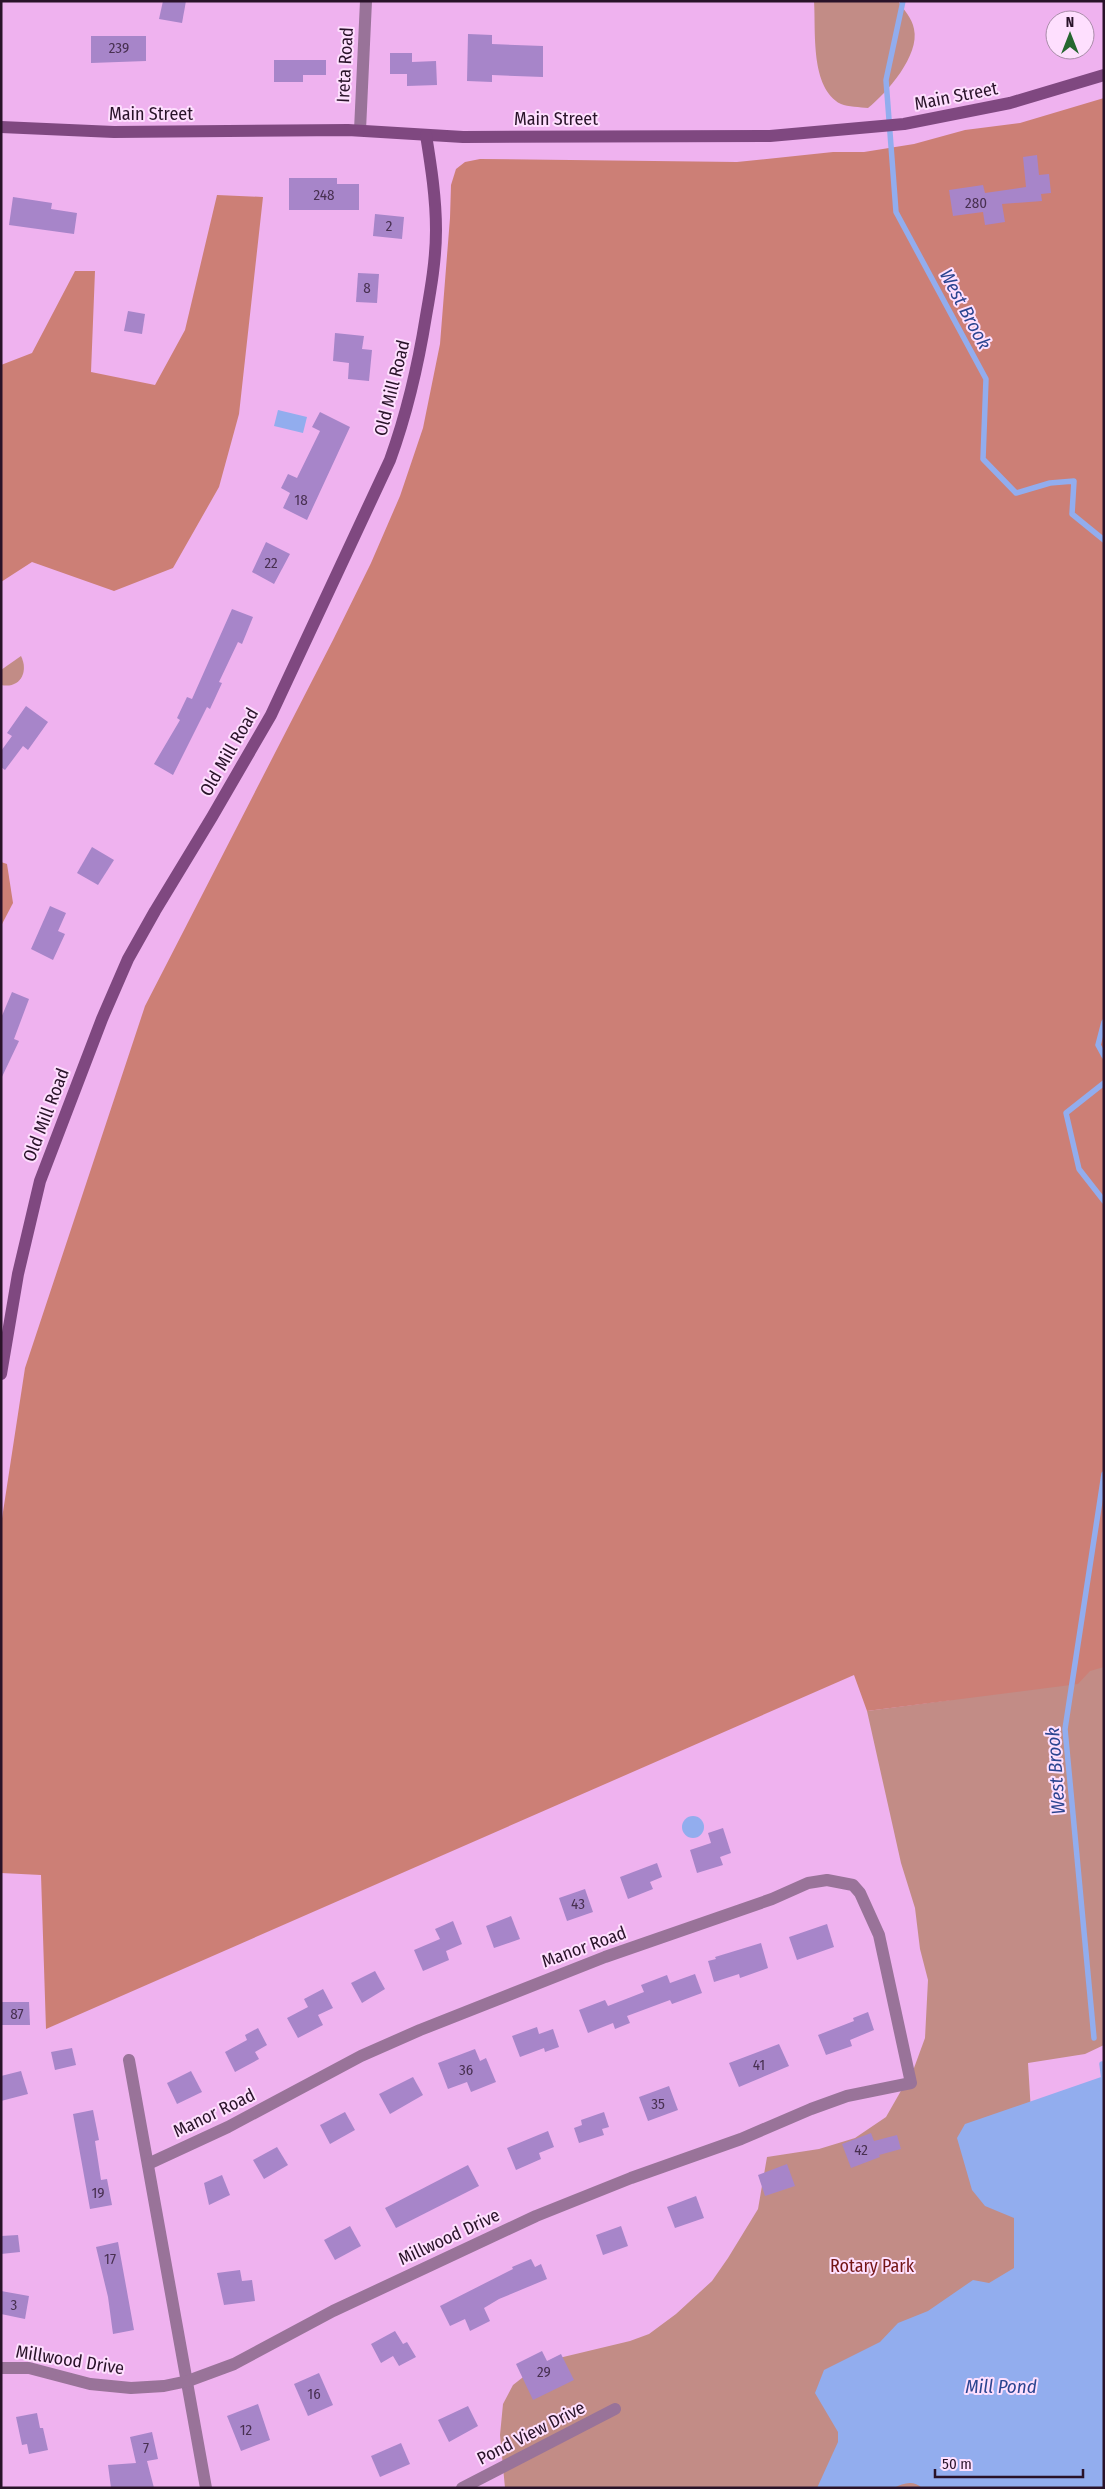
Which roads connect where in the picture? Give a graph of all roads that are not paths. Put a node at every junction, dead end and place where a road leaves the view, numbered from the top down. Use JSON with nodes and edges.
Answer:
{"nodes":[{"id":1,"x":366,"y":1,"type":"edge"},
{"id":2,"x":1104,"y":75,"type":"edge"},
{"id":3,"x":1,"y":127,"type":"edge"},
{"id":4,"x":360,"y":130,"type":"junction"},
{"id":5,"x":426,"y":135,"type":"junction"},
{"id":6,"x":1,"y":1374,"type":"edge"},
{"id":7,"x":129,"y":2060,"type":"dead end"},
{"id":8,"x":911,"y":2083,"type":"joint"},
{"id":9,"x":148,"y":2164,"type":"junction"},
{"id":10,"x":1,"y":2368,"type":"edge"},
{"id":11,"x":188,"y":2381,"type":"junction"},
{"id":12,"x":615,"y":2409,"type":"dead end"},
{"id":13,"x":206,"y":2488,"type":"edge"},
{"id":14,"x":462,"y":2488,"type":"edge"}],
"edges":[{"from":1,"to":4,"type":"street","name":"Ireta Road"},
{"from":2,"to":5,"type":"main road","name":"Main Street"},
{"from":3,"to":4,"type":"main road","name":"Main Street"},
{"from":4,"to":5,"type":"main road","name":"Main Street"},
{"from":5,"to":6,"type":"main road","name":"Old Mill Road"},
{"from":7,"to":9,"type":"street"},
{"from":8,"to":9,"type":"street","name":"Manor Road"},
{"from":8,"to":11,"type":"street","name":"Millwood Drive"},
{"from":9,"to":11,"type":"street"},
{"from":10,"to":11,"type":"street","name":"Millwood Drive"},
{"from":11,"to":13,"type":"street"},
{"from":12,"to":14,"type":"street","name":"Pond View Drive"}]}
